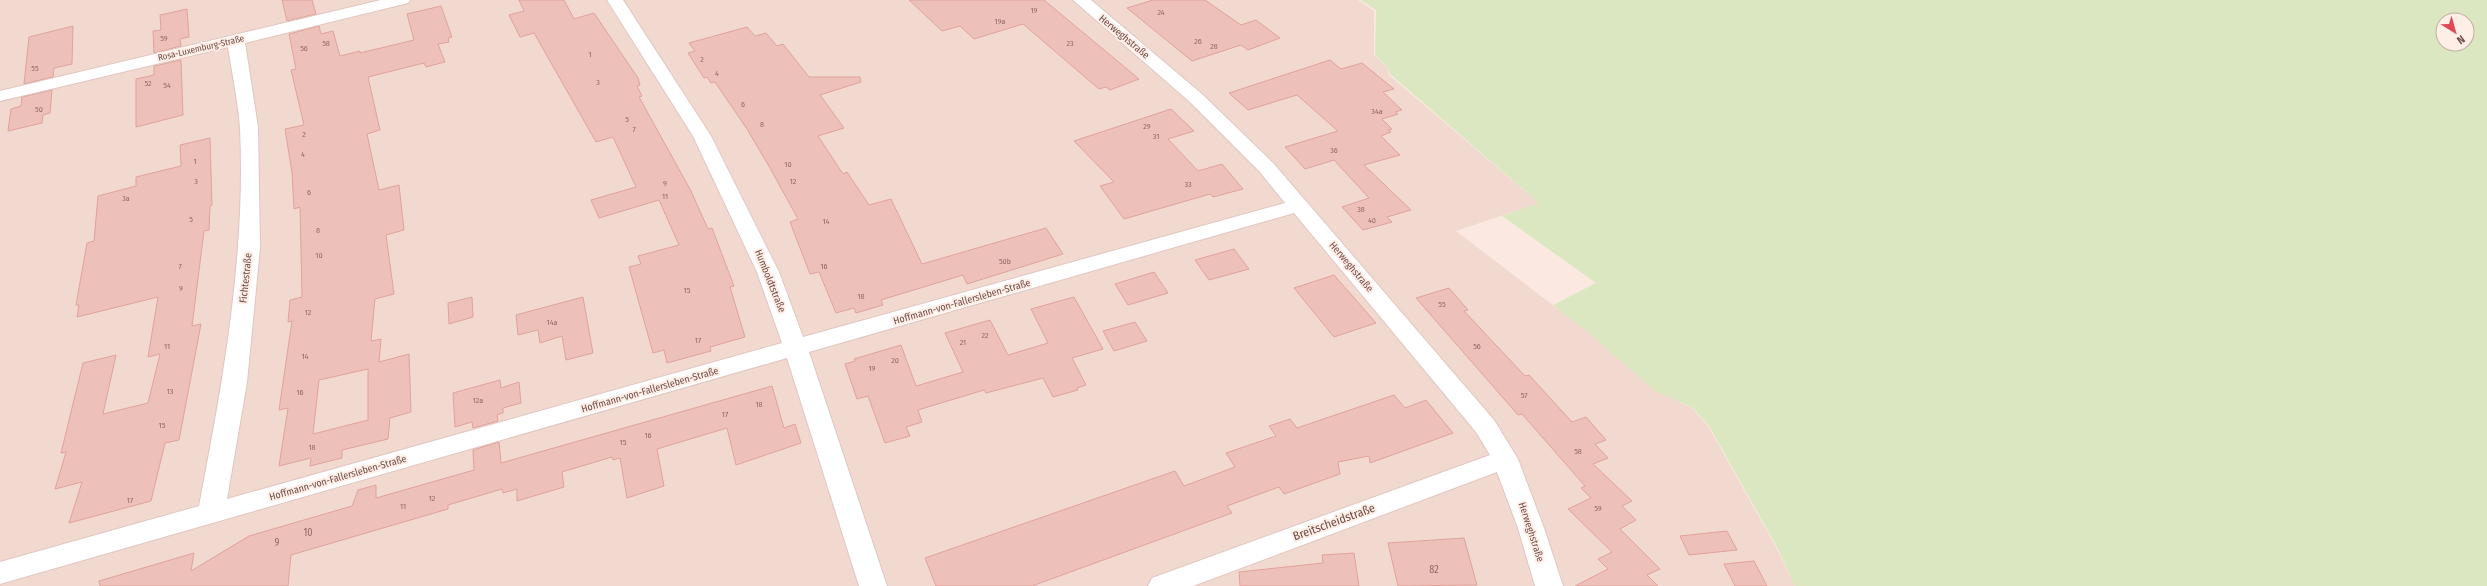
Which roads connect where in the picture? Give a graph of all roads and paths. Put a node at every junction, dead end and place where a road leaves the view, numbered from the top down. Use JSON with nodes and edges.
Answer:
{"nodes":[{"id":1,"x":402,"y":0,"type":"edge"},
{"id":2,"x":615,"y":0,"type":"edge"},
{"id":3,"x":1080,"y":0,"type":"edge"},
{"id":4,"x":236,"y":40,"type":"junction"},
{"id":5,"x":0,"y":96,"type":"edge"},
{"id":6,"x":1300,"y":205,"type":"junction"},
{"id":7,"x":796,"y":349,"type":"junction"},
{"id":8,"x":1505,"y":459,"type":"junction"},
{"id":9,"x":211,"y":514,"type":"junction"},
{"id":10,"x":0,"y":573,"type":"edge"},
{"id":11,"x":873,"y":586,"type":"edge"},
{"id":12,"x":1162,"y":586,"type":"edge"},
{"id":13,"x":1549,"y":586,"type":"edge"}],
"edges":[{"from":1,"to":4,"type":"street","name":"Rosa-Luxemburg-Straße"},
{"from":2,"to":7,"type":"street","name":"Humboldtstraße"},
{"from":3,"to":6,"type":"street","name":"Herweghstraße"},
{"from":4,"to":5,"type":"street","name":"Rosa-Luxemburg-Straße"},
{"from":4,"to":9,"type":"street","name":"Fichtestraße"},
{"from":6,"to":7,"type":"street","name":"Hoffmann-von-Fallersleben-Straße"},
{"from":6,"to":8,"type":"street","name":"Herweghstraße"},
{"from":7,"to":9,"type":"street","name":"Hoffmann-von-Fallersleben-Straße"},
{"from":7,"to":11,"type":"street","name":"Humboldtstraße"},
{"from":8,"to":12,"type":"street","name":"Breitscheidstraße"},
{"from":8,"to":13,"type":"street","name":"Herweghstraße"},
{"from":9,"to":10,"type":"street","name":"Hoffmann-von-Fallersleben-Straße"}]}
